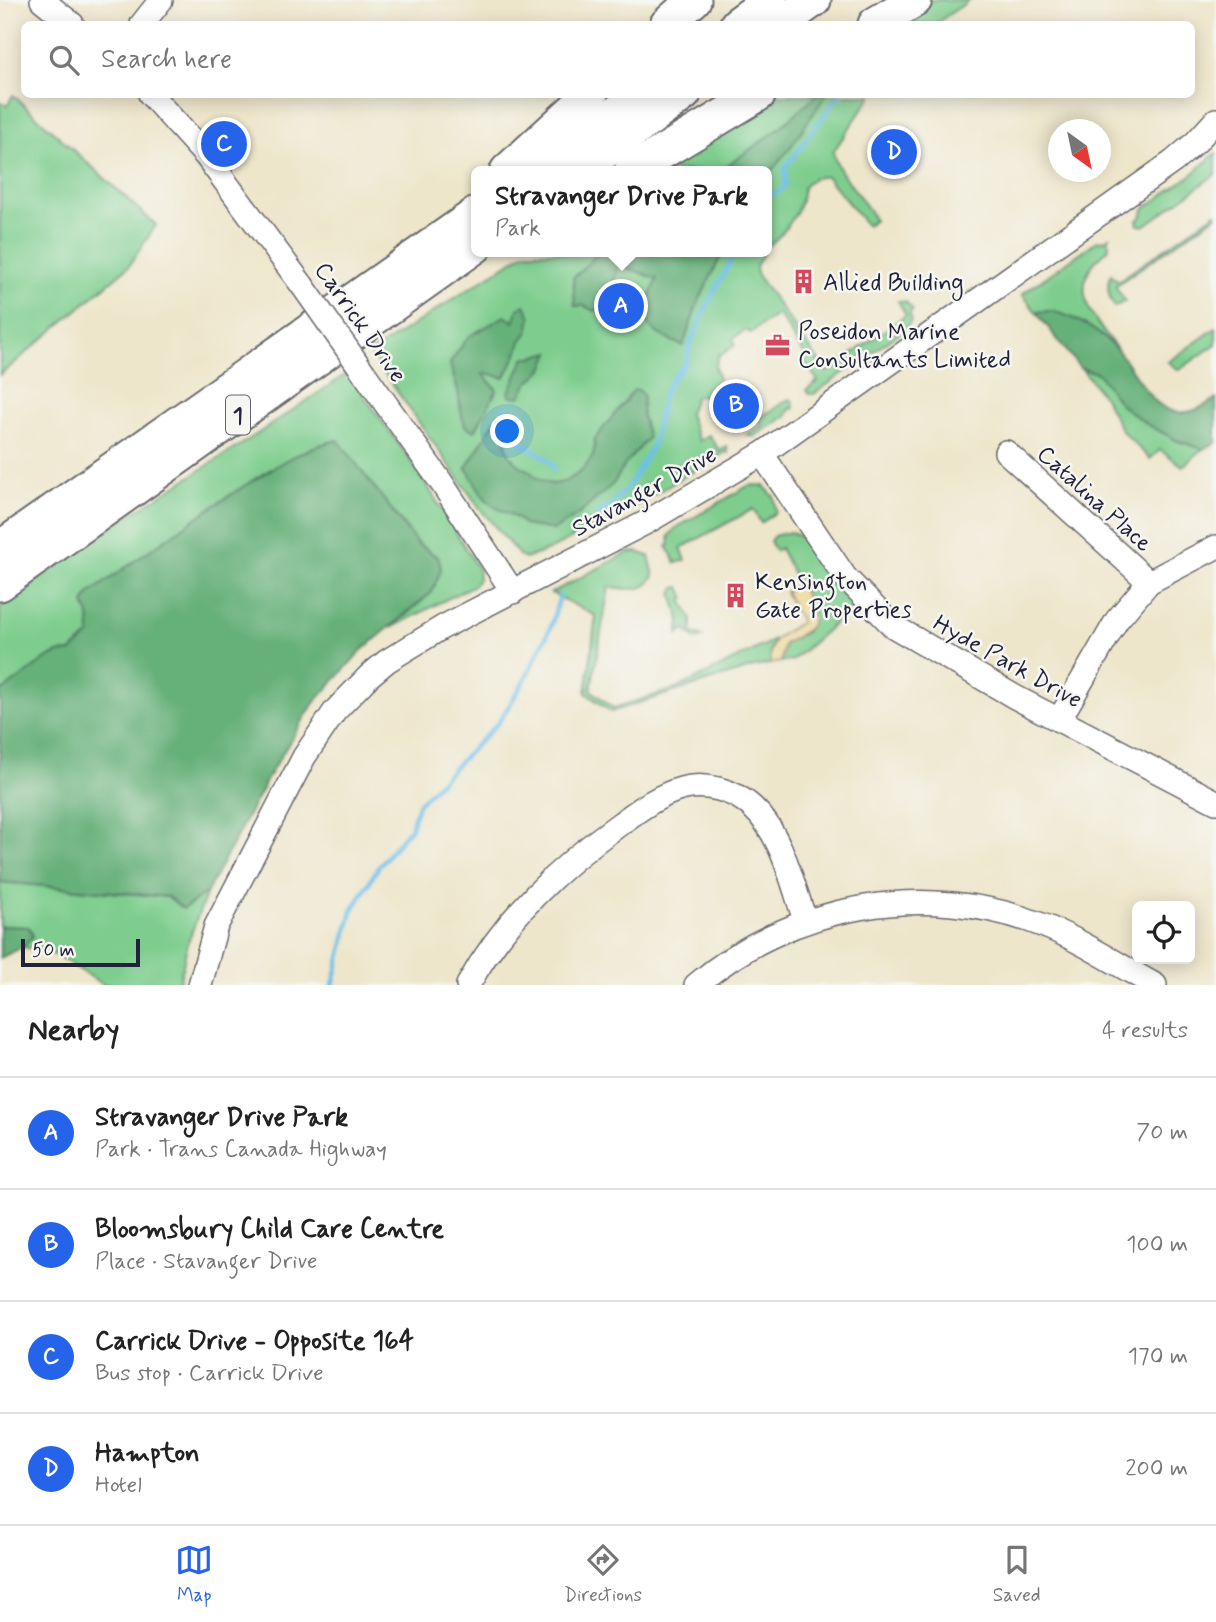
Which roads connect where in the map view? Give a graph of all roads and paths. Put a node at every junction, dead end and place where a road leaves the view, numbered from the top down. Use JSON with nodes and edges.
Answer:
{"nodes":[{"id":1,"x":42,"y":0,"type":"edge"},
{"id":2,"x":161,"y":0,"type":"edge"},
{"id":3,"x":694,"y":0,"type":"edge"},
{"id":4,"x":770,"y":0,"type":"edge"},
{"id":5,"x":814,"y":0,"type":"edge"},
{"id":6,"x":915,"y":0,"type":"edge"},
{"id":7,"x":68,"y":21,"type":"edge"},
{"id":8,"x":144,"y":21,"type":"edge"},
{"id":9,"x":670,"y":21,"type":"edge"},
{"id":10,"x":741,"y":21,"type":"edge"},
{"id":11,"x":784,"y":21,"type":"edge"},
{"id":12,"x":880,"y":21,"type":"edge"},
{"id":13,"x":154,"y":98,"type":"edge"},
{"id":14,"x":587,"y":98,"type":"edge"},
{"id":15,"x":636,"y":98,"type":"edge"},
{"id":16,"x":679,"y":98,"type":"edge"},
{"id":17,"x":752,"y":98,"type":"edge"},
{"id":18,"x":1216,"y":120,"type":"edge"},
{"id":19,"x":512,"y":166,"type":"edge"},
{"id":20,"x":543,"y":166,"type":"edge"},
{"id":21,"x":586,"y":166,"type":"edge"},
{"id":22,"x":639,"y":166,"type":"edge"},
{"id":23,"x":471,"y":200,"type":"edge"},
{"id":24,"x":471,"y":218,"type":"edge"},
{"id":25,"x":471,"y":250,"type":"edge"},
{"id":26,"x":492,"y":257,"type":"edge"},
{"id":27,"x":272,"y":390,"type":"junction"},
{"id":28,"x":203,"y":406,"type":"junction"},
{"id":29,"x":1006,"y":452,"type":"dead end"},
{"id":30,"x":762,"y":454,"type":"junction"},
{"id":31,"x":1216,"y":547,"type":"edge"},
{"id":32,"x":0,"y":548,"type":"edge"},
{"id":33,"x":1149,"y":582,"type":"junction"},
{"id":34,"x":0,"y":584,"type":"edge"},
{"id":35,"x":513,"y":592,"type":"junction"},
{"id":36,"x":1059,"y":720,"type":"junction"},
{"id":37,"x":1215,"y":799,"type":"edge"},
{"id":38,"x":805,"y":920,"type":"junction"},
{"id":39,"x":200,"y":985,"type":"edge"},
{"id":40,"x":468,"y":985,"type":"edge"},
{"id":41,"x":696,"y":985,"type":"edge"},
{"id":42,"x":1155,"y":985,"type":"edge"}],
"edges":[{"from":1,"to":7,"type":"street"},
{"from":2,"to":8,"type":"street"},
{"from":3,"to":9,"type":"highway"},
{"from":4,"to":10,"type":"highway"},
{"from":5,"to":11,"type":"highway"},
{"from":6,"to":12,"type":"highway"},
{"from":13,"to":35,"type":"street","name":"Carrick Drive","bridge":true},
{"from":14,"to":19,"type":"highway"},
{"from":15,"to":20,"type":"highway"},
{"from":16,"to":21,"type":"highway"},
{"from":17,"to":22,"type":"highway"},
{"from":18,"to":30,"type":"street","name":"Stavanger Drive"},
{"from":23,"to":28,"type":"highway"},
{"from":24,"to":28,"type":"highway","number":"1"},
{"from":25,"to":27,"type":"highway","number":"1"},
{"from":26,"to":27,"type":"highway"},
{"from":27,"to":34,"type":"highway","number":"1"},
{"from":28,"to":32,"type":"highway","number":"1"},
{"from":29,"to":33,"type":"street","name":"Catalina Place"},
{"from":30,"to":35,"type":"street","name":"Stavanger Drive"},
{"from":30,"to":36,"type":"street","name":"Hyde Park Drive"},
{"from":31,"to":33,"type":"street"},
{"from":33,"to":36,"type":"street"},
{"from":35,"to":39,"type":"street","name":"Stavanger Drive"},
{"from":36,"to":37,"type":"street","name":"Hyde Park Drive"},
{"from":38,"to":40,"type":"street"},
{"from":38,"to":41,"type":"street"},
{"from":38,"to":42,"type":"street"}]}
